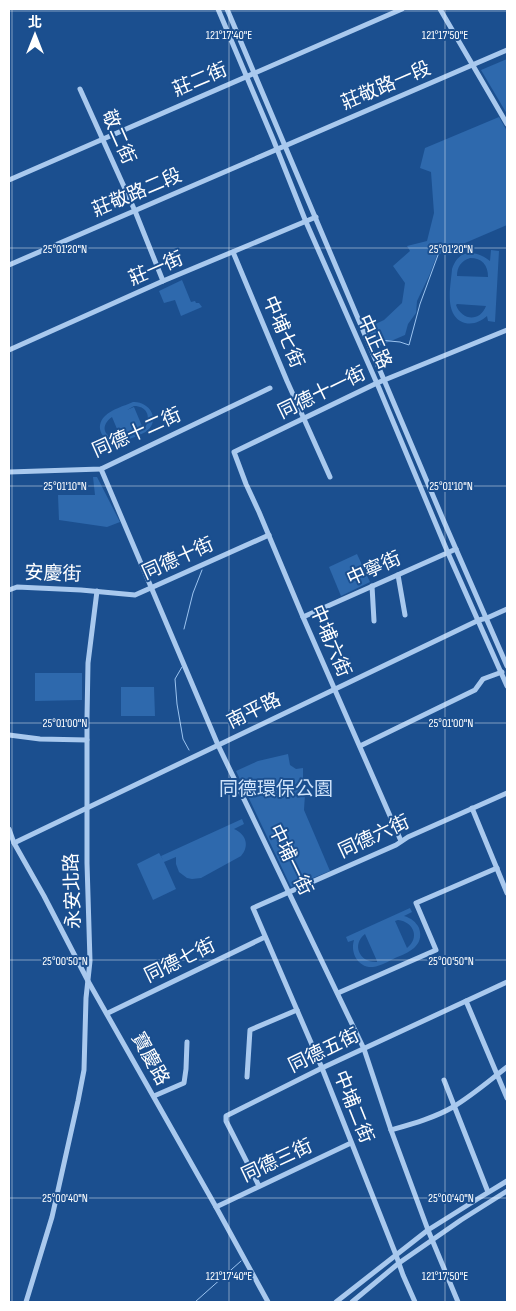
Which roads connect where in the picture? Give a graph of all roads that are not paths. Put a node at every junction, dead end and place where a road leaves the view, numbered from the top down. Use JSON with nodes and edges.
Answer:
{"nodes":[{"id":1,"x":218,"y":9,"type":"edge"},
{"id":2,"x":227,"y":9,"type":"edge"},
{"id":3,"x":402,"y":9,"type":"edge"},
{"id":4,"x":440,"y":9,"type":"edge"},
{"id":5,"x":507,"y":50,"type":"edge"},
{"id":6,"x":472,"y":65,"type":"junction"},
{"id":7,"x":254,"y":73,"type":"junction"},
{"id":8,"x":247,"y":76,"type":"junction"},
{"id":9,"x":80,"y":89,"type":"dead end"},
{"id":10,"x":507,"y":124,"type":"edge"},
{"id":11,"x":103,"y":139,"type":"junction"},
{"id":12,"x":286,"y":146,"type":"junction"},
{"id":13,"x":277,"y":150,"type":"junction"},
{"id":14,"x":9,"y":180,"type":"edge"},
{"id":15,"x":134,"y":211,"type":"junction"},
{"id":16,"x":316,"y":217,"type":"junction"},
{"id":17,"x":306,"y":222,"type":"junction"},
{"id":18,"x":233,"y":252,"type":"junction"},
{"id":19,"x":9,"y":265,"type":"edge"},
{"id":20,"x":163,"y":281,"type":"junction"},
{"id":21,"x":507,"y":330,"type":"edge"},
{"id":22,"x":9,"y":350,"type":"edge"},
{"id":23,"x":385,"y":380,"type":"junction"},
{"id":24,"x":376,"y":383,"type":"junction"},
{"id":25,"x":270,"y":388,"type":"dead end"},
{"id":26,"x":304,"y":419,"type":"junction"},
{"id":27,"x":234,"y":452,"type":"joint"},
{"id":28,"x":101,"y":469,"type":"junction"},
{"id":29,"x":9,"y":472,"type":"edge"},
{"id":30,"x":330,"y":477,"type":"dead end"},
{"id":31,"x":268,"y":535,"type":"junction"},
{"id":32,"x":456,"y":549,"type":"junction"},
{"id":33,"x":448,"y":553,"type":"junction"},
{"id":34,"x":398,"y":575,"type":"junction"},
{"id":35,"x":372,"y":586,"type":"junction"},
{"id":36,"x":152,"y":588,"type":"junction"},
{"id":37,"x":9,"y":590,"type":"edge"},
{"id":38,"x":97,"y":591,"type":"junction"},
{"id":39,"x":507,"y":609,"type":"edge"},
{"id":40,"x":405,"y":615,"type":"dead end"},
{"id":41,"x":303,"y":617,"type":"junction"},
{"id":42,"x":487,"y":618,"type":"junction"},
{"id":43,"x":478,"y":620,"type":"junction"},
{"id":44,"x":374,"y":621,"type":"dead end"},
{"id":45,"x":507,"y":666,"type":"edge"},
{"id":46,"x":502,"y":672,"type":"junction"},
{"id":47,"x":507,"y":686,"type":"edge"},
{"id":48,"x":334,"y":689,"type":"junction"},
{"id":49,"x":9,"y":735,"type":"edge"},
{"id":50,"x":87,"y":740,"type":"junction"},
{"id":51,"x":218,"y":745,"type":"junction"},
{"id":52,"x":360,"y":746,"type":"junction"},
{"id":53,"x":507,"y":793,"type":"edge"},
{"id":54,"x":472,"y":808,"type":"junction"},
{"id":55,"x":86,"y":809,"type":"junction"},
{"id":56,"x":9,"y":829,"type":"edge"},
{"id":57,"x":401,"y":841,"type":"junction"},
{"id":58,"x":14,"y":843,"type":"junction"},
{"id":59,"x":497,"y":868,"type":"junction"},
{"id":60,"x":288,"y":892,"type":"junction"},
{"id":61,"x":507,"y":893,"type":"edge"},
{"id":62,"x":253,"y":908,"type":"joint"},
{"id":63,"x":265,"y":937,"type":"junction"},
{"id":64,"x":88,"y":981,"type":"junction"},
{"id":65,"x":507,"y":982,"type":"edge"},
{"id":66,"x":338,"y":992,"type":"junction"},
{"id":67,"x":466,"y":1001,"type":"junction"},
{"id":68,"x":297,"y":1010,"type":"junction"},
{"id":69,"x":108,"y":1013,"type":"junction"},
{"id":70,"x":187,"y":1042,"type":"dead end"},
{"id":71,"x":364,"y":1049,"type":"junction"},
{"id":72,"x":507,"y":1067,"type":"edge"},
{"id":73,"x":322,"y":1068,"type":"junction"},
{"id":74,"x":497,"y":1074,"type":"junction"},
{"id":75,"x":247,"y":1077,"type":"dead end"},
{"id":76,"x":444,"y":1080,"type":"dead end"},
{"id":77,"x":154,"y":1096,"type":"junction"},
{"id":78,"x":507,"y":1098,"type":"edge"},
{"id":79,"x":455,"y":1106,"type":"junction"},
{"id":80,"x":391,"y":1130,"type":"junction"},
{"id":81,"x":351,"y":1143,"type":"junction"},
{"id":82,"x":507,"y":1181,"type":"edge"},
{"id":83,"x":259,"y":1186,"type":"junction"},
{"id":84,"x":507,"y":1191,"type":"edge"},
{"id":85,"x":488,"y":1192,"type":"junction"},
{"id":86,"x":216,"y":1207,"type":"junction"},
{"id":87,"x":428,"y":1230,"type":"junction"},
{"id":88,"x":432,"y":1240,"type":"junction"},
{"id":89,"x":396,"y":1255,"type":"junction"},
{"id":90,"x":399,"y":1264,"type":"junction"},
{"id":91,"x":26,"y":1302,"type":"edge"},
{"id":92,"x":268,"y":1302,"type":"edge"},
{"id":93,"x":336,"y":1302,"type":"edge"},
{"id":94,"x":352,"y":1302,"type":"edge"},
{"id":95,"x":415,"y":1302,"type":"edge"},
{"id":96,"x":458,"y":1302,"type":"edge"}],
"edges":[{"from":1,"to":8,"type":"street","name":"中正路"},
{"from":2,"to":7,"type":"street","name":"中正路"},
{"from":3,"to":7,"type":"street","name":"莊二街"},
{"from":4,"to":6,"type":"street"},
{"from":5,"to":6,"type":"street","name":"莊敬路一段"},
{"from":6,"to":10,"type":"street"},
{"from":6,"to":12,"type":"street","name":"莊敬路一段"},
{"from":7,"to":8,"type":"street","name":"莊二街"},
{"from":7,"to":12,"type":"street","name":"中正路"},
{"from":8,"to":11,"type":"street","name":"莊二街"},
{"from":8,"to":13,"type":"street","name":"中正路"},
{"from":9,"to":11,"type":"street","name":"敬二街"},
{"from":11,"to":14,"type":"street","name":"莊二街"},
{"from":11,"to":15,"type":"street","name":"敬二街"},
{"from":12,"to":13,"type":"street","name":"莊敬路一段"},
{"from":12,"to":16,"type":"street","name":"中正路"},
{"from":13,"to":15,"type":"street","name":"莊敬路二段"},
{"from":13,"to":17,"type":"street","name":"中正路"},
{"from":15,"to":19,"type":"street","name":"莊敬路二段"},
{"from":15,"to":20,"type":"street","name":"敬二街"},
{"from":16,"to":17,"type":"street","name":"莊一街"},
{"from":16,"to":23,"type":"street","name":"中正路"},
{"from":17,"to":18,"type":"street","name":"莊一街"},
{"from":17,"to":24,"type":"street","name":"中正路"},
{"from":18,"to":20,"type":"street","name":"莊一街"},
{"from":18,"to":26,"type":"street","name":"中埔七街"},
{"from":20,"to":22,"type":"street","name":"莊一街"},
{"from":21,"to":23,"type":"street","name":"同德十一街"},
{"from":23,"to":24,"type":"street","name":"同德十一街"},
{"from":23,"to":32,"type":"street","name":"中正路"},
{"from":24,"to":26,"type":"street","name":"同德十一街"},
{"from":24,"to":33,"type":"street","name":"中正路"},
{"from":25,"to":28,"type":"street","name":"同德十二街"},
{"from":26,"to":27,"type":"street","name":"同德十一街"},
{"from":26,"to":30,"type":"street","name":"中埔七街"},
{"from":27,"to":31,"type":"street","name":"中埔六街"},
{"from":28,"to":29,"type":"street","name":"同德十二街"},
{"from":28,"to":36,"type":"street","name":"中埔一街"},
{"from":31,"to":36,"type":"street","name":"同德十街"},
{"from":31,"to":41,"type":"street","name":"中埔六街"},
{"from":32,"to":33,"type":"street","name":"中寧街"},
{"from":32,"to":42,"type":"street","name":"中正路"},
{"from":33,"to":34,"type":"street","name":"中寧街"},
{"from":33,"to":43,"type":"street","name":"中正路"},
{"from":34,"to":35,"type":"street","name":"中寧街"},
{"from":34,"to":40,"type":"street"},
{"from":35,"to":41,"type":"street","name":"中寧街"},
{"from":35,"to":44,"type":"street"},
{"from":36,"to":38,"type":"street","name":"同德十街"},
{"from":36,"to":51,"type":"street","name":"中埔一街"},
{"from":37,"to":38,"type":"street","name":"安慶街"},
{"from":38,"to":50,"type":"street","name":"永安北路"},
{"from":39,"to":42,"type":"street","name":"南平路"},
{"from":41,"to":48,"type":"street","name":"中埔六街"},
{"from":42,"to":43,"type":"street","name":"南平路"},
{"from":42,"to":45,"type":"street","name":"中正路"},
{"from":43,"to":46,"type":"street","name":"中正路"},
{"from":43,"to":48,"type":"street","name":"南平路"},
{"from":46,"to":47,"type":"street","name":"中正路"},
{"from":46,"to":52,"type":"street"},
{"from":48,"to":51,"type":"street","name":"南平路"},
{"from":48,"to":52,"type":"street","name":"中埔六街"},
{"from":49,"to":50,"type":"street"},
{"from":50,"to":55,"type":"street","name":"永安北路"},
{"from":51,"to":55,"type":"street","name":"南平路"},
{"from":51,"to":60,"type":"street","name":"中埔一街"},
{"from":52,"to":57,"type":"street","name":"中埔六街"},
{"from":53,"to":54,"type":"street","name":"同德六街"},
{"from":54,"to":57,"type":"street","name":"同德六街"},
{"from":54,"to":59,"type":"street"},
{"from":55,"to":58,"type":"street","name":"南平路"},
{"from":55,"to":64,"type":"street","name":"永安北路"},
{"from":56,"to":58,"type":"street","name":"寶慶路"},
{"from":57,"to":60,"type":"street","name":"同德六街"},
{"from":58,"to":64,"type":"street","name":"寶慶路"},
{"from":59,"to":61,"type":"street"},
{"from":59,"to":66,"type":"street"},
{"from":60,"to":62,"type":"street","name":"同德六街"},
{"from":60,"to":66,"type":"street","name":"中埔一街"},
{"from":62,"to":63,"type":"street","name":"中埔二街"},
{"from":63,"to":68,"type":"street","name":"中埔二街"},
{"from":63,"to":69,"type":"street","name":"同德七街"},
{"from":64,"to":69,"type":"street","name":"寶慶路"},
{"from":64,"to":91,"type":"street","name":"永安北路"},
{"from":65,"to":67,"type":"street","name":"同德五街"},
{"from":66,"to":71,"type":"street","name":"中埔一街"},
{"from":67,"to":71,"type":"street","name":"同德五街"},
{"from":67,"to":74,"type":"street"},
{"from":68,"to":73,"type":"street","name":"中埔二街"},
{"from":68,"to":75,"type":"street"},
{"from":69,"to":77,"type":"street","name":"寶慶路"},
{"from":70,"to":77,"type":"street"},
{"from":71,"to":73,"type":"street","name":"同德五街"},
{"from":71,"to":80,"type":"street","name":"中埔一街"},
{"from":72,"to":74,"type":"street"},
{"from":73,"to":81,"type":"street","name":"中埔二街"},
{"from":73,"to":83,"type":"street","name":"同德五街"},
{"from":74,"to":78,"type":"street"},
{"from":74,"to":79,"type":"street"},
{"from":76,"to":79,"type":"street"},
{"from":77,"to":86,"type":"street","name":"寶慶路"},
{"from":79,"to":80,"type":"street"},
{"from":79,"to":85,"type":"street"},
{"from":80,"to":87,"type":"street","name":"中埔一街"},
{"from":81,"to":83,"type":"street","name":"同德三街"},
{"from":81,"to":89,"type":"street","name":"中埔二街"},
{"from":82,"to":85,"type":"street"},
{"from":83,"to":86,"type":"street","name":"同德三街"},
{"from":84,"to":88,"type":"street"},
{"from":85,"to":87,"type":"street"},
{"from":86,"to":92,"type":"street","name":"寶慶路"},
{"from":87,"to":88,"type":"street","name":"中埔一街"},
{"from":87,"to":89,"type":"street"},
{"from":88,"to":90,"type":"street"},
{"from":88,"to":96,"type":"street","name":"中埔一街"},
{"from":89,"to":90,"type":"street","name":"中埔二街"},
{"from":89,"to":93,"type":"street"},
{"from":90,"to":94,"type":"street"},
{"from":90,"to":95,"type":"street","name":"中埔二街"}]}
